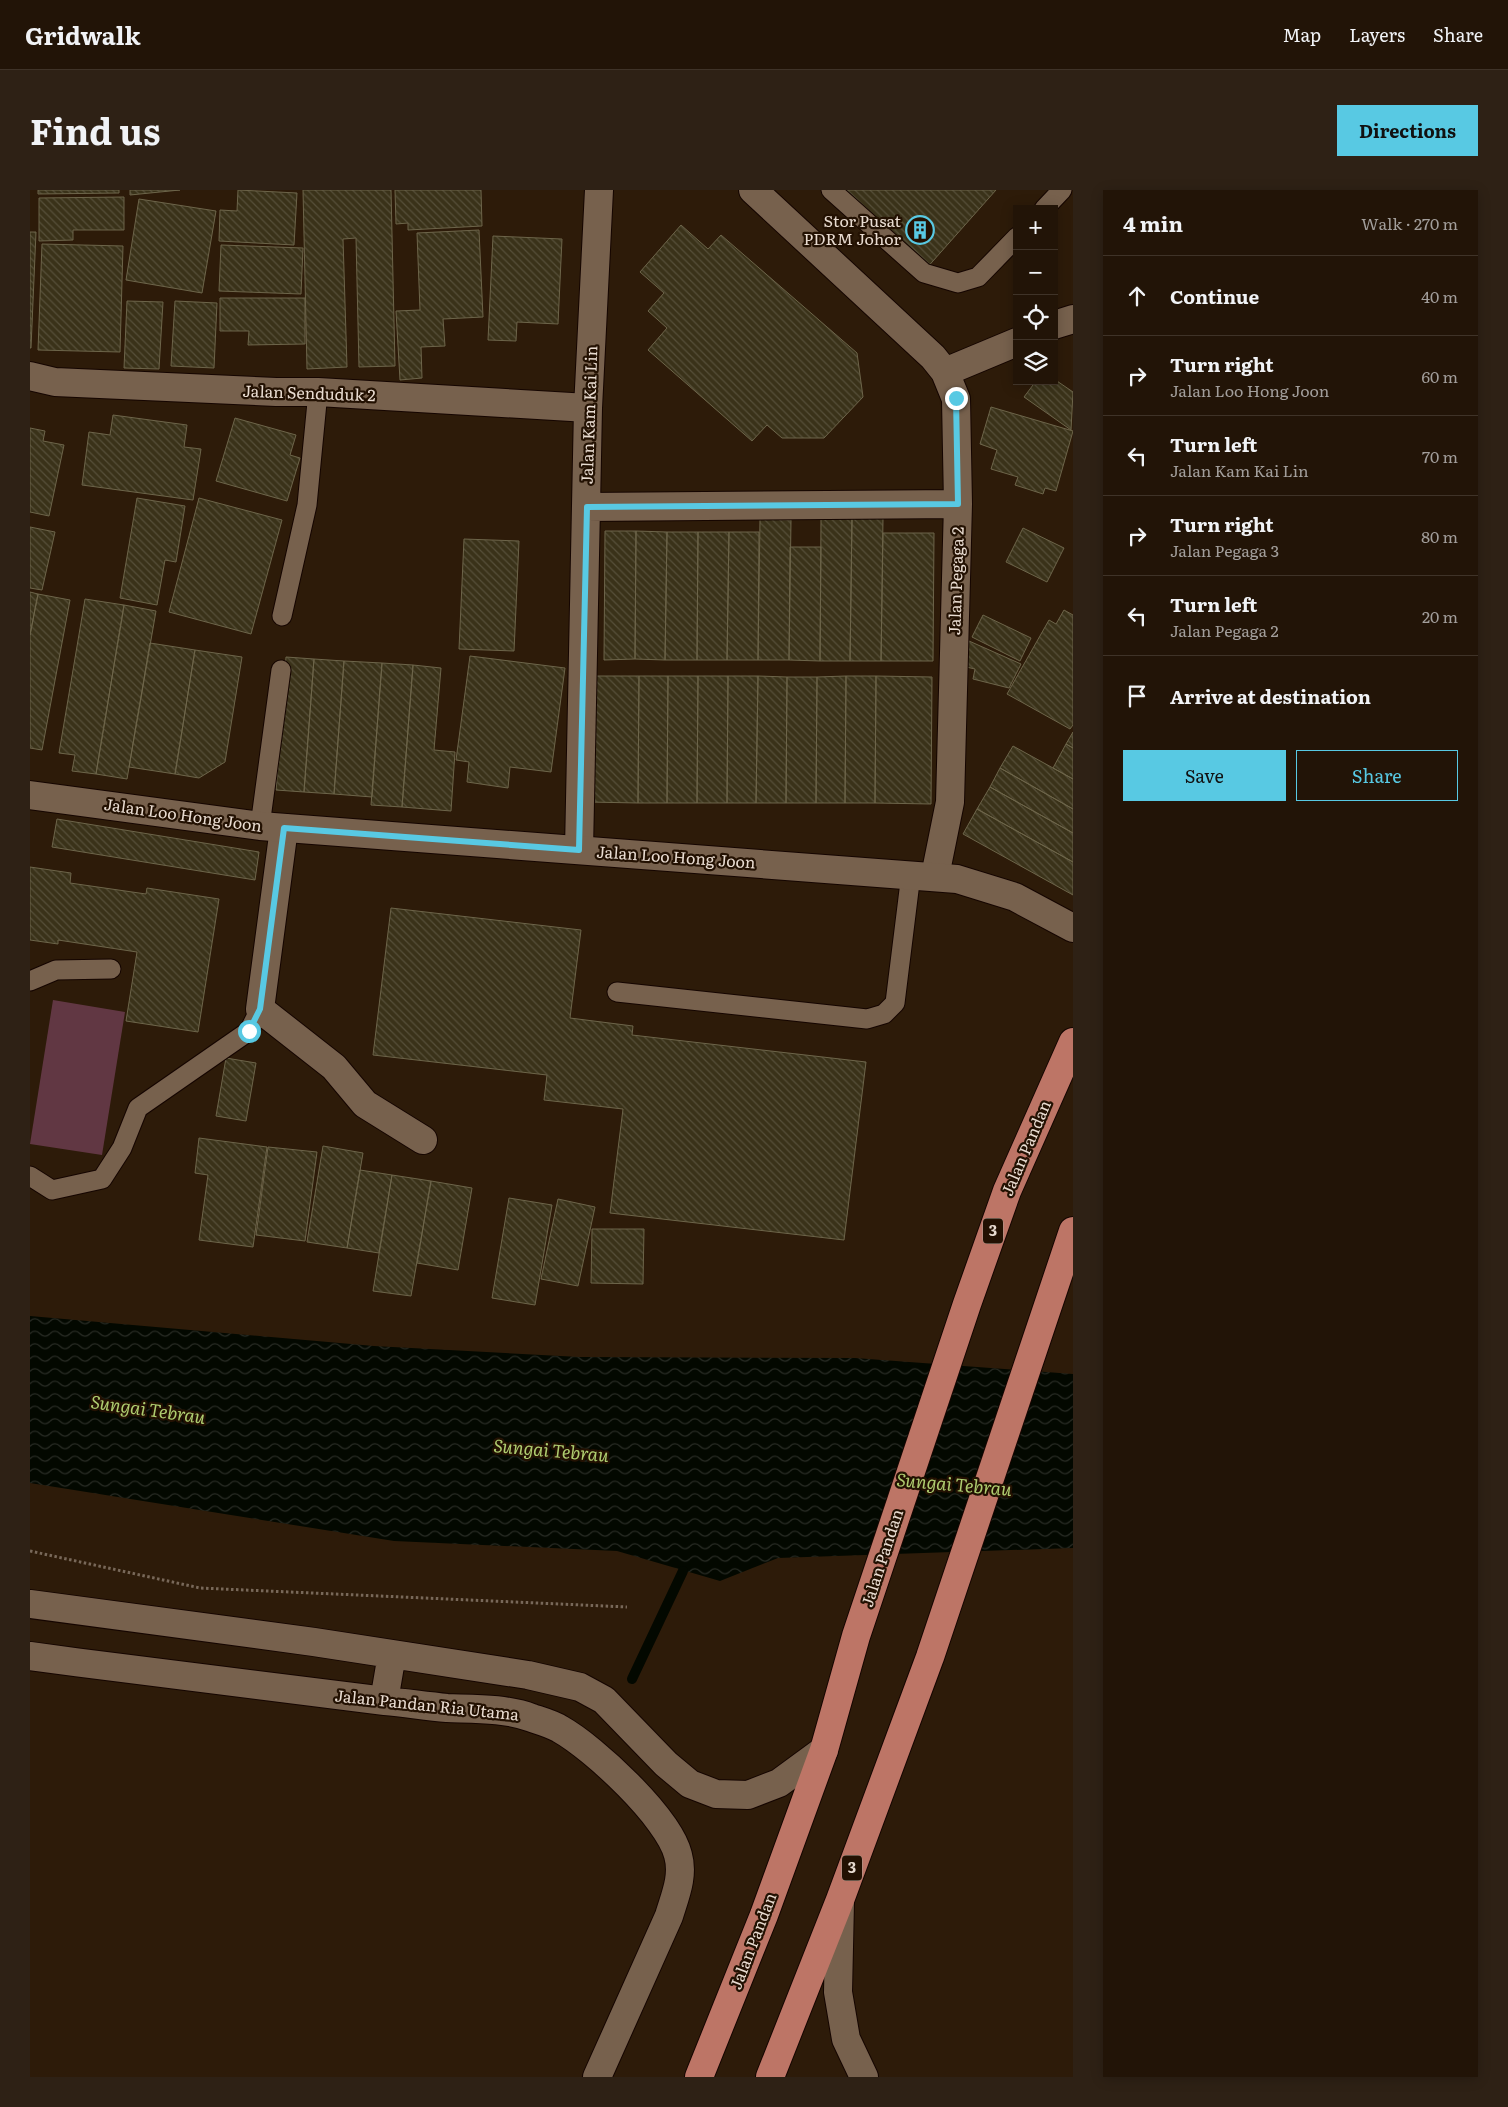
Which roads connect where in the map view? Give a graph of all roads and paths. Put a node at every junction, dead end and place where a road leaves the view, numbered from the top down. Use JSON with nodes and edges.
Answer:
{"nodes":[{"id":1,"x":599,"y":190,"type":"edge"},
{"id":2,"x":753,"y":190,"type":"edge"},
{"id":3,"x":831,"y":190,"type":"edge"},
{"id":4,"x":1062,"y":190,"type":"edge"},
{"id":5,"x":1048,"y":205,"type":"edge"},
{"id":6,"x":1013,"y":241,"type":"edge"},
{"id":7,"x":1073,"y":318,"type":"edge"},
{"id":8,"x":1058,"y":324,"type":"edge"},
{"id":9,"x":1013,"y":344,"type":"edge"},
{"id":10,"x":945,"y":372,"type":"junction"},
{"id":11,"x":30,"y":376,"type":"edge"},
{"id":12,"x":318,"y":392,"type":"junction"},
{"id":13,"x":588,"y":408,"type":"junction"},
{"id":14,"x":958,"y":504,"type":"junction"},
{"id":15,"x":587,"y":507,"type":"junction"},
{"id":16,"x":282,"y":616,"type":"dead end"},
{"id":17,"x":281,"y":670,"type":"dead end"},
{"id":18,"x":30,"y":795,"type":"edge"},
{"id":19,"x":272,"y":827,"type":"junction"},
{"id":20,"x":579,"y":850,"type":"junction"},
{"id":21,"x":923,"y":875,"type":"junction"},
{"id":22,"x":1073,"y":928,"type":"edge"},
{"id":23,"x":111,"y":969,"type":"dead end"},
{"id":24,"x":30,"y":981,"type":"edge"},
{"id":25,"x":617,"y":992,"type":"dead end"},
{"id":26,"x":260,"y":1009,"type":"junction"},
{"id":27,"x":1073,"y":1042,"type":"edge"},
{"id":28,"x":423,"y":1140,"type":"dead end"},
{"id":29,"x":30,"y":1176,"type":"edge"},
{"id":30,"x":1073,"y":1232,"type":"edge"},
{"id":31,"x":30,"y":1551,"type":"edge"},
{"id":32,"x":30,"y":1604,"type":"edge"},
{"id":33,"x":627,"y":1607,"type":"dead end"},
{"id":34,"x":392,"y":1654,"type":"junction"},
{"id":35,"x":30,"y":1656,"type":"edge"},
{"id":36,"x":384,"y":1701,"type":"junction"},
{"id":37,"x":824,"y":1750,"type":"junction"},
{"id":38,"x":840,"y":1900,"type":"junction"},
{"id":39,"x":597,"y":2077,"type":"edge"},
{"id":40,"x":699,"y":2077,"type":"edge"},
{"id":41,"x":770,"y":2077,"type":"edge"},
{"id":42,"x":864,"y":2077,"type":"edge"}],
"edges":[{"from":1,"to":13,"type":"street","name":"Jalan Kam Kai Lin"},
{"from":2,"to":10,"type":"street","name":"Jalan Pegaga 2"},
{"from":3,"to":6,"type":"lane"},
{"from":4,"to":5,"type":"lane"},
{"from":7,"to":8,"type":"street"},
{"from":9,"to":10,"type":"street"},
{"from":10,"to":14,"type":"street","name":"Jalan Pegaga 2"},
{"from":11,"to":12,"type":"street","name":"Jalan Senduduk 2"},
{"from":12,"to":13,"type":"street","name":"Jalan Senduduk 2"},
{"from":12,"to":16,"type":"lane"},
{"from":13,"to":15,"type":"street","name":"Jalan Kam Kai Lin"},
{"from":14,"to":15,"type":"street"},
{"from":14,"to":21,"type":"street","name":"Jalan Pegaga 2"},
{"from":15,"to":20,"type":"street","name":"Jalan Kam Kai Lin"},
{"from":17,"to":19,"type":"lane"},
{"from":18,"to":19,"type":"street","name":"Jalan Loo Hong Joon"},
{"from":19,"to":20,"type":"street","name":"Jalan Loo Hong Joon"},
{"from":19,"to":26,"type":"street"},
{"from":20,"to":21,"type":"street","name":"Jalan Loo Hong Joon"},
{"from":21,"to":22,"type":"street","name":"Jalan Loo Hong Joon"},
{"from":21,"to":25,"type":"lane"},
{"from":23,"to":24,"type":"lane"},
{"from":26,"to":28,"type":"street"},
{"from":26,"to":29,"type":"lane"},
{"from":27,"to":37,"type":"highway","name":"Jalan Pandan","number":"3"},
{"from":30,"to":38,"type":"highway","number":"3"},
{"from":31,"to":33,"type":"path"},
{"from":32,"to":34,"type":"street"},
{"from":34,"to":36,"type":"street"},
{"from":34,"to":37,"type":"street"},
{"from":35,"to":36,"type":"street","name":"Jalan Pandan Ria Utama"},
{"from":36,"to":39,"type":"street","name":"Jalan Pandan Ria Utama"},
{"from":37,"to":40,"type":"highway","name":"Jalan Pandan","number":"3"},
{"from":38,"to":41,"type":"highway","number":"3"},
{"from":38,"to":42,"type":"street"}]}
